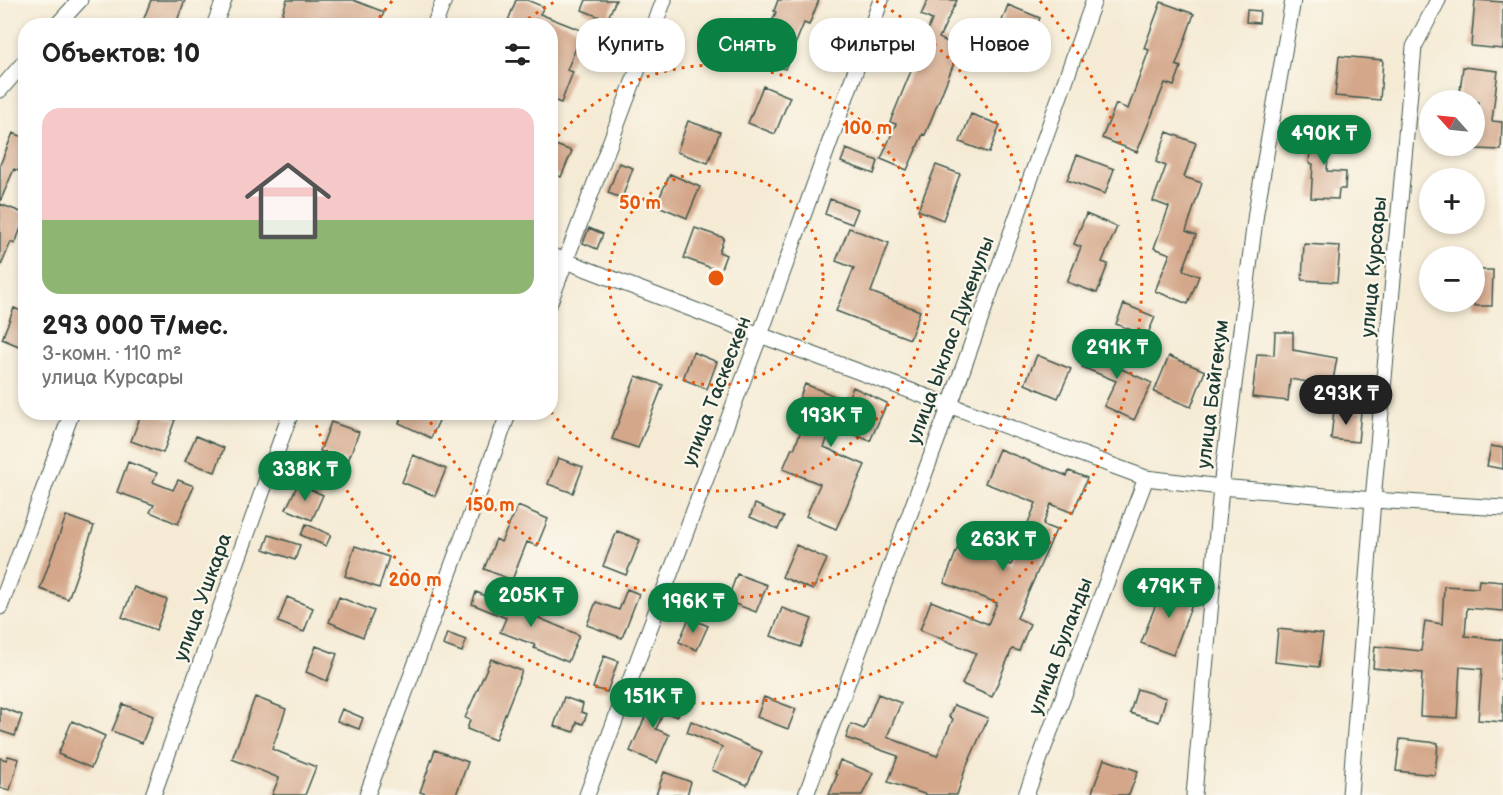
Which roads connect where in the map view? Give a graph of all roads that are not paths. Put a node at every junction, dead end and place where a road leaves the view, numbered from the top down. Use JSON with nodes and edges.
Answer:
{"nodes":[{"id":1,"x":80,"y":0,"type":"edge"},
{"id":2,"x":224,"y":0,"type":"edge"},
{"id":3,"x":444,"y":0,"type":"edge"},
{"id":4,"x":664,"y":0,"type":"edge"},
{"id":5,"x":881,"y":0,"type":"edge"},
{"id":6,"x":1094,"y":0,"type":"edge"},
{"id":7,"x":1293,"y":0,"type":"edge"},
{"id":8,"x":1438,"y":0,"type":"edge"},
{"id":9,"x":63,"y":18,"type":"edge"},
{"id":10,"x":217,"y":18,"type":"edge"},
{"id":11,"x":438,"y":18,"type":"edge"},
{"id":12,"x":18,"y":66,"type":"edge"},
{"id":13,"x":5,"y":76,"type":"edge"},
{"id":14,"x":0,"y":90,"type":"edge"},
{"id":15,"x":558,"y":258,"type":"edge"},
{"id":16,"x":566,"y":261,"type":"junction"},
{"id":17,"x":558,"y":282,"type":"edge"},
{"id":18,"x":760,"y":335,"type":"junction"},
{"id":19,"x":950,"y":405,"type":"junction"},
{"id":20,"x":69,"y":420,"type":"edge"},
{"id":21,"x":288,"y":420,"type":"edge"},
{"id":22,"x":506,"y":420,"type":"edge"},
{"id":23,"x":1146,"y":478,"type":"junction"},
{"id":24,"x":1221,"y":487,"type":"junction"},
{"id":25,"x":1373,"y":500,"type":"junction"},
{"id":26,"x":1503,"y":508,"type":"edge"},
{"id":27,"x":0,"y":607,"type":"edge"},
{"id":28,"x":153,"y":795,"type":"edge"},
{"id":29,"x":367,"y":795,"type":"edge"},
{"id":30,"x":587,"y":795,"type":"edge"},
{"id":31,"x":806,"y":795,"type":"edge"},
{"id":32,"x":1026,"y":795,"type":"edge"},
{"id":33,"x":1194,"y":795,"type":"edge"},
{"id":34,"x":1350,"y":795,"type":"edge"}],
"edges":[{"from":1,"to":9,"type":"street"},
{"from":2,"to":10,"type":"street"},
{"from":3,"to":11,"type":"street"},
{"from":4,"to":16,"type":"street"},
{"from":5,"to":18,"type":"street","name":"улица Таскескен"},
{"from":6,"to":19,"type":"street","name":"улица Ыклас Дукенулы"},
{"from":7,"to":24,"type":"street","name":"улица Байгекум"},
{"from":8,"to":25,"type":"street","name":"улица Курсары"},
{"from":12,"to":13,"type":"street"},
{"from":13,"to":14,"type":"street"},
{"from":15,"to":16,"type":"street"},
{"from":16,"to":17,"type":"street"},
{"from":16,"to":18,"type":"street"},
{"from":18,"to":19,"type":"street"},
{"from":18,"to":30,"type":"street","name":"улица Таскескен"},
{"from":19,"to":23,"type":"street"},
{"from":19,"to":31,"type":"street","name":"улица Ыклас Дукенулы"},
{"from":20,"to":27,"type":"street"},
{"from":21,"to":28,"type":"street","name":"улица Ушкара"},
{"from":22,"to":29,"type":"street"},
{"from":23,"to":24,"type":"street"},
{"from":23,"to":32,"type":"street","name":"улица Буланды"},
{"from":24,"to":25,"type":"street"},
{"from":24,"to":33,"type":"street","name":"улица Байгекум"},
{"from":25,"to":26,"type":"street"},
{"from":25,"to":34,"type":"street","name":"улица Курсары"}]}
